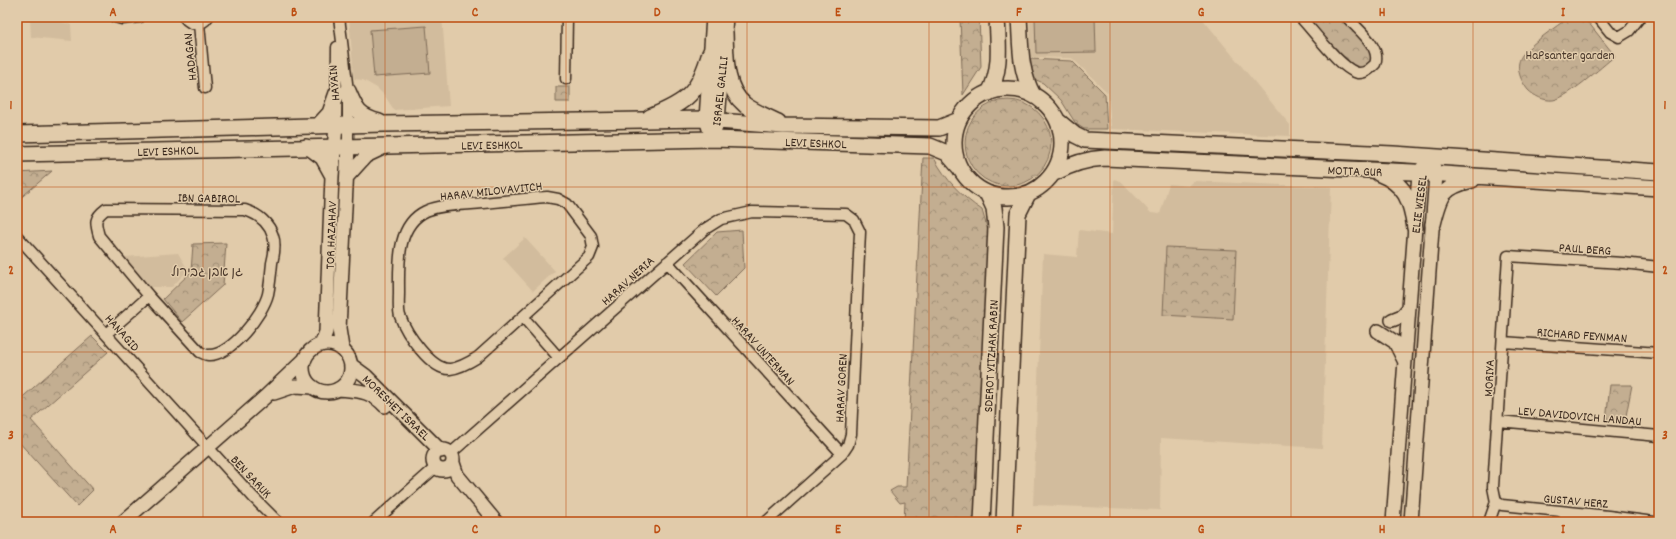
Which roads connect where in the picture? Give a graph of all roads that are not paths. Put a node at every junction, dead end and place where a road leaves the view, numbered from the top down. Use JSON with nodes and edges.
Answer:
{"nodes":[{"id":1,"x":116,"y":17,"type":"edge"},
{"id":2,"x":140,"y":17,"type":"edge"},
{"id":3,"x":184,"y":17,"type":"edge"},
{"id":4,"x":208,"y":17,"type":"edge"},
{"id":5,"x":338,"y":17,"type":"edge"},
{"id":6,"x":567,"y":17,"type":"edge"},
{"id":7,"x":713,"y":17,"type":"edge"},
{"id":8,"x":726,"y":17,"type":"edge"},
{"id":9,"x":997,"y":17,"type":"edge"},
{"id":10,"x":1019,"y":17,"type":"edge"},
{"id":11,"x":1300,"y":17,"type":"edge"},
{"id":12,"x":1347,"y":17,"type":"edge"},
{"id":13,"x":1598,"y":17,"type":"edge"},
{"id":14,"x":1640,"y":17,"type":"edge"},
{"id":15,"x":199,"y":24,"type":"junction"},
{"id":16,"x":725,"y":32,"type":"junction"},
{"id":17,"x":710,"y":53,"type":"junction"},
{"id":18,"x":566,"y":78,"type":"dead end"},
{"id":19,"x":205,"y":88,"type":"dead end"},
{"id":20,"x":342,"y":92,"type":"junction"},
{"id":21,"x":989,"y":93,"type":"junction"},
{"id":22,"x":1033,"y":95,"type":"junction"},
{"id":23,"x":644,"y":119,"type":"junction"},
{"id":24,"x":712,"y":120,"type":"junction"},
{"id":25,"x":959,"y":120,"type":"junction"},
{"id":26,"x":1058,"y":121,"type":"junction"},
{"id":27,"x":383,"y":124,"type":"junction"},
{"id":28,"x":342,"y":125,"type":"junction"},
{"id":29,"x":318,"y":126,"type":"junction"},
{"id":30,"x":784,"y":126,"type":"junction"},
{"id":31,"x":17,"y":134,"type":"edge"},
{"id":32,"x":712,"y":139,"type":"junction"},
{"id":33,"x":306,"y":146,"type":"junction"},
{"id":34,"x":341,"y":147,"type":"junction"},
{"id":35,"x":386,"y":147,"type":"junction"},
{"id":36,"x":17,"y":154,"type":"edge"},
{"id":37,"x":1430,"y":157,"type":"junction"},
{"id":38,"x":959,"y":167,"type":"junction"},
{"id":39,"x":1370,"y":170,"type":"junction"},
{"id":40,"x":1659,"y":172,"type":"edge"},
{"id":41,"x":1054,"y":173,"type":"junction"},
{"id":42,"x":1419,"y":173,"type":"junction"},
{"id":43,"x":1436,"y":174,"type":"junction"},
{"id":44,"x":332,"y":176,"type":"junction"},
{"id":45,"x":347,"y":177,"type":"junction"},
{"id":46,"x":1487,"y":177,"type":"junction"},
{"id":47,"x":1659,"y":188,"type":"edge"},
{"id":48,"x":987,"y":193,"type":"junction"},
{"id":49,"x":1028,"y":194,"type":"junction"},
{"id":50,"x":854,"y":220,"type":"joint"},
{"id":51,"x":1433,"y":224,"type":"junction"},
{"id":52,"x":1415,"y":228,"type":"junction"},
{"id":53,"x":17,"y":236,"type":"edge"},
{"id":54,"x":1508,"y":256,"type":"joint"},
{"id":55,"x":667,"y":262,"type":"junction"},
{"id":56,"x":1659,"y":267,"type":"edge"},
{"id":57,"x":149,"y":296,"type":"junction"},
{"id":58,"x":1408,"y":309,"type":"junction"},
{"id":59,"x":523,"y":317,"type":"junction"},
{"id":60,"x":1392,"y":320,"type":"dead end"},
{"id":61,"x":1378,"y":331,"type":"dead end"},
{"id":62,"x":106,"y":334,"type":"junction"},
{"id":63,"x":1503,"y":342,"type":"junction"},
{"id":64,"x":321,"y":345,"type":"junction"},
{"id":65,"x":342,"y":348,"type":"junction"},
{"id":66,"x":1659,"y":353,"type":"edge"},
{"id":67,"x":559,"y":358,"type":"junction"},
{"id":68,"x":305,"y":359,"type":"junction"},
{"id":69,"x":1404,"y":361,"type":"junction"},
{"id":70,"x":351,"y":365,"type":"junction"},
{"id":71,"x":313,"y":387,"type":"junction"},
{"id":72,"x":338,"y":389,"type":"junction"},
{"id":73,"x":265,"y":398,"type":"junction"},
{"id":74,"x":1498,"y":421,"type":"junction"},
{"id":75,"x":1659,"y":436,"type":"edge"},
{"id":76,"x":208,"y":448,"type":"junction"},
{"id":77,"x":842,"y":454,"type":"junction"},
{"id":78,"x":445,"y":462,"type":"junction"},
{"id":79,"x":1496,"y":502,"type":"junction"},
{"id":80,"x":1565,"y":517,"type":"edge"},
{"id":81,"x":378,"y":519,"type":"edge"},
{"id":82,"x":1608,"y":519,"type":"edge"},
{"id":83,"x":1620,"y":520,"type":"edge"},
{"id":84,"x":123,"y":522,"type":"edge"},
{"id":85,"x":278,"y":522,"type":"edge"},
{"id":86,"x":496,"y":522,"type":"edge"},
{"id":87,"x":766,"y":522,"type":"edge"},
{"id":88,"x":982,"y":522,"type":"edge"},
{"id":89,"x":1004,"y":522,"type":"edge"},
{"id":90,"x":1394,"y":522,"type":"edge"},
{"id":91,"x":1411,"y":522,"type":"edge"},
{"id":92,"x":1489,"y":522,"type":"edge"},
{"id":93,"x":1654,"y":522,"type":"edge"}],
"edges":[{"from":1,"to":2,"type":"street"},
{"from":3,"to":15,"type":"street"},
{"from":4,"to":15,"type":"street"},
{"from":5,"to":20,"type":"street","name":"HAYAIN"},
{"from":6,"to":18,"type":"street"},
{"from":7,"to":17,"type":"street","name":"ISRAEL GALILI"},
{"from":8,"to":16,"type":"street","name":"ISRAEL GALILI"},
{"from":9,"to":21,"type":"main road"},
{"from":10,"to":22,"type":"main road"},
{"from":11,"to":12,"type":"street"},
{"from":13,"to":14,"type":"street"},
{"from":15,"to":19,"type":"street","name":"HADAGAN"},
{"from":16,"to":24,"type":"street","name":"ISRAEL GALILI"},
{"from":16,"to":30,"type":"main road"},
{"from":17,"to":23,"type":"main road"},
{"from":17,"to":24,"type":"street","name":"ISRAEL GALILI"},
{"from":20,"to":27,"type":"main road"},
{"from":20,"to":28,"type":"street","name":"HAYAIN"},
{"from":20,"to":29,"type":"main road"},
{"from":21,"to":22,"type":"main road"},
{"from":21,"to":25,"type":"main road"},
{"from":22,"to":26,"type":"main road"},
{"from":23,"to":24,"type":"main road","name":"LEVI ESHKOL"},
{"from":23,"to":27,"type":"main road","name":"LEVI ESHKOL"},
{"from":24,"to":30,"type":"main road","name":"LEVI ESHKOL"},
{"from":24,"to":32,"type":"street","name":"ISRAEL GALILI"},
{"from":25,"to":30,"type":"main road","name":"LEVI ESHKOL"},
{"from":25,"to":38,"type":"main road"},
{"from":26,"to":37,"type":"main road","name":"MOTTA GUR"},
{"from":26,"to":41,"type":"main road"},
{"from":27,"to":28,"type":"main road","name":"LEVI ESHKOL"},
{"from":28,"to":29,"type":"main road","name":"LEVI ESHKOL"},
{"from":28,"to":34,"type":"street","name":"TOR HAZAHAV"},
{"from":29,"to":31,"type":"main road","name":"LEVI ESHKOL"},
{"from":32,"to":35,"type":"main road","name":"LEVI ESHKOL"},
{"from":32,"to":38,"type":"main road","name":"LEVI ESHKOL"},
{"from":33,"to":34,"type":"main road","name":"LEVI ESHKOL"},
{"from":33,"to":36,"type":"main road","name":"LEVI ESHKOL"},
{"from":33,"to":44,"type":"street"},
{"from":34,"to":35,"type":"main road","name":"LEVI ESHKOL"},
{"from":34,"to":44,"type":"street","name":"TOR HAZAHAV"},
{"from":34,"to":45,"type":"street","name":"TOR HAZAHAV"},
{"from":35,"to":45,"type":"street"},
{"from":37,"to":40,"type":"main road","name":"MOTTA GUR"},
{"from":37,"to":42,"type":"street","name":"ELIE WIESEL"},
{"from":37,"to":43,"type":"street","name":"ELIE WIESEL"},
{"from":38,"to":48,"type":"main road"},
{"from":39,"to":41,"type":"main road","name":"MOTTA GUR"},
{"from":39,"to":42,"type":"main road","name":"MOTTA GUR"},
{"from":39,"to":52,"type":"main road"},
{"from":41,"to":49,"type":"main road"},
{"from":42,"to":43,"type":"main road","name":"MOTTA GUR"},
{"from":42,"to":52,"type":"street","name":"ELIE WIESEL"},
{"from":43,"to":46,"type":"main road","name":"MOTTA GUR"},
{"from":43,"to":51,"type":"street","name":"ELIE WIESEL"},
{"from":44,"to":64,"type":"street","name":"TOR HAZAHAV"},
{"from":45,"to":65,"type":"street","name":"TOR HAZAHAV"},
{"from":46,"to":47,"type":"main road","name":"MOTTA GUR"},
{"from":46,"to":51,"type":"main road"},
{"from":48,"to":49,"type":"main road"},
{"from":48,"to":88,"type":"main road","name":"SDEROT YITZHAK RABIN"},
{"from":49,"to":89,"type":"main road","name":"SDEROT YITZHAK RABIN"},
{"from":50,"to":55,"type":"street","name":"HARAV NERIA"},
{"from":50,"to":77,"type":"street","name":"HARAV GOREN"},
{"from":51,"to":91,"type":"street","name":"ELIE WIESEL"},
{"from":52,"to":58,"type":"street","name":"ELIE WIESEL"},
{"from":53,"to":62,"type":"street","name":"HANAGID"},
{"from":54,"to":56,"type":"street","name":"PAUL BERG"},
{"from":54,"to":63,"type":"street","name":"MORIYA"},
{"from":55,"to":67,"type":"street","name":"HARAV NERIA"},
{"from":55,"to":77,"type":"street","name":"HARAV UNTERMAN"},
{"from":57,"to":57,"type":"street","name":"IBN GABIROL"},
{"from":57,"to":62,"type":"street"},
{"from":58,"to":60,"type":"street"},
{"from":58,"to":69,"type":"street","name":"ELIE WIESEL"},
{"from":59,"to":59,"type":"street","name":"HARAV MILOVAVITCH"},
{"from":59,"to":67,"type":"street"},
{"from":61,"to":69,"type":"street"},
{"from":62,"to":76,"type":"street","name":"HANAGID"},
{"from":63,"to":66,"type":"street","name":"RICHARD FEYNMAN"},
{"from":63,"to":74,"type":"street","name":"MORIYA"},
{"from":64,"to":65,"type":"street"},
{"from":64,"to":68,"type":"street"},
{"from":65,"to":70,"type":"street"},
{"from":67,"to":78,"type":"street","name":"HARAV NERIA"},
{"from":68,"to":71,"type":"street"},
{"from":68,"to":73,"type":"street"},
{"from":69,"to":90,"type":"street","name":"ELIE WIESEL"},
{"from":70,"to":72,"type":"street"},
{"from":70,"to":78,"type":"street","name":"MORESHET ISRAEL"},
{"from":71,"to":72,"type":"street"},
{"from":71,"to":73,"type":"street"},
{"from":72,"to":78,"type":"street","name":"MORESHET ISRAEL"},
{"from":73,"to":76,"type":"street"},
{"from":74,"to":75,"type":"street","name":"LEV DAVIDOVICH LANDAU"},
{"from":74,"to":79,"type":"street","name":"MORIYA"},
{"from":76,"to":84,"type":"street"},
{"from":76,"to":85,"type":"street","name":"BEN SARUK"},
{"from":77,"to":87,"type":"street","name":"HARAV GOREN"},
{"from":78,"to":81,"type":"street"},
{"from":78,"to":86,"type":"street","name":"MORESHET ISRAEL"},
{"from":79,"to":80,"type":"street","name":"GUSTAV HERZ"},
{"from":79,"to":92,"type":"street"},
{"from":80,"to":82,"type":"street","name":"GUSTAV HERZ"},
{"from":82,"to":83,"type":"street","name":"GUSTAV HERZ"},
{"from":83,"to":93,"type":"street","name":"GUSTAV HERZ"}]}
